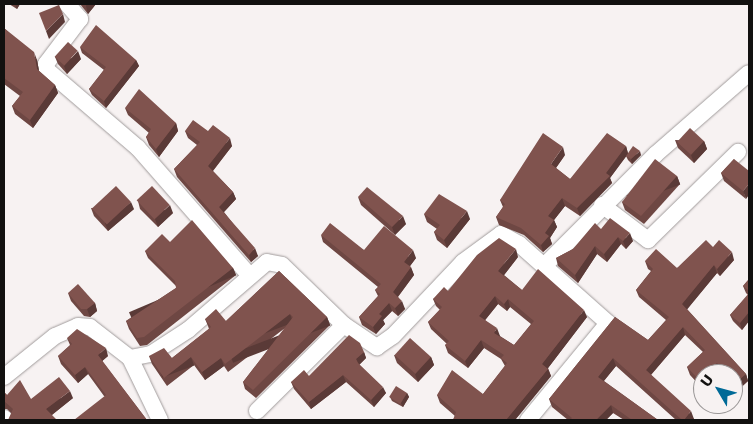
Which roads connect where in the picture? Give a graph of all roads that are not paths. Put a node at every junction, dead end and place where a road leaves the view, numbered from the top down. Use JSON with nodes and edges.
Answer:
{"nodes":[{"id":1,"x":67,"y":4,"type":"edge"},
{"id":2,"x":749,"y":73,"type":"edge"},
{"id":3,"x":738,"y":152,"type":"dead end"},
{"id":4,"x":602,"y":205,"type":"junction"},
{"id":5,"x":544,"y":266,"type":"junction"},
{"id":6,"x":250,"y":276,"type":"junction"},
{"id":7,"x":344,"y":325,"type":"junction"},
{"id":8,"x":130,"y":358,"type":"junction"},
{"id":9,"x":4,"y":377,"type":"edge"},
{"id":10,"x":256,"y":411,"type":"dead end"},
{"id":11,"x":160,"y":420,"type":"edge"},
{"id":12,"x":528,"y":420,"type":"edge"}],
"edges":[{"from":1,"to":6,"type":"street"},
{"from":2,"to":4,"type":"street"},
{"from":3,"to":4,"type":"street"},
{"from":4,"to":5,"type":"street"},
{"from":5,"to":7,"type":"street"},
{"from":5,"to":12,"type":"street"},
{"from":6,"to":7,"type":"street"},
{"from":6,"to":8,"type":"street"},
{"from":7,"to":10,"type":"street"},
{"from":8,"to":9,"type":"street"},
{"from":8,"to":11,"type":"street"}]}
